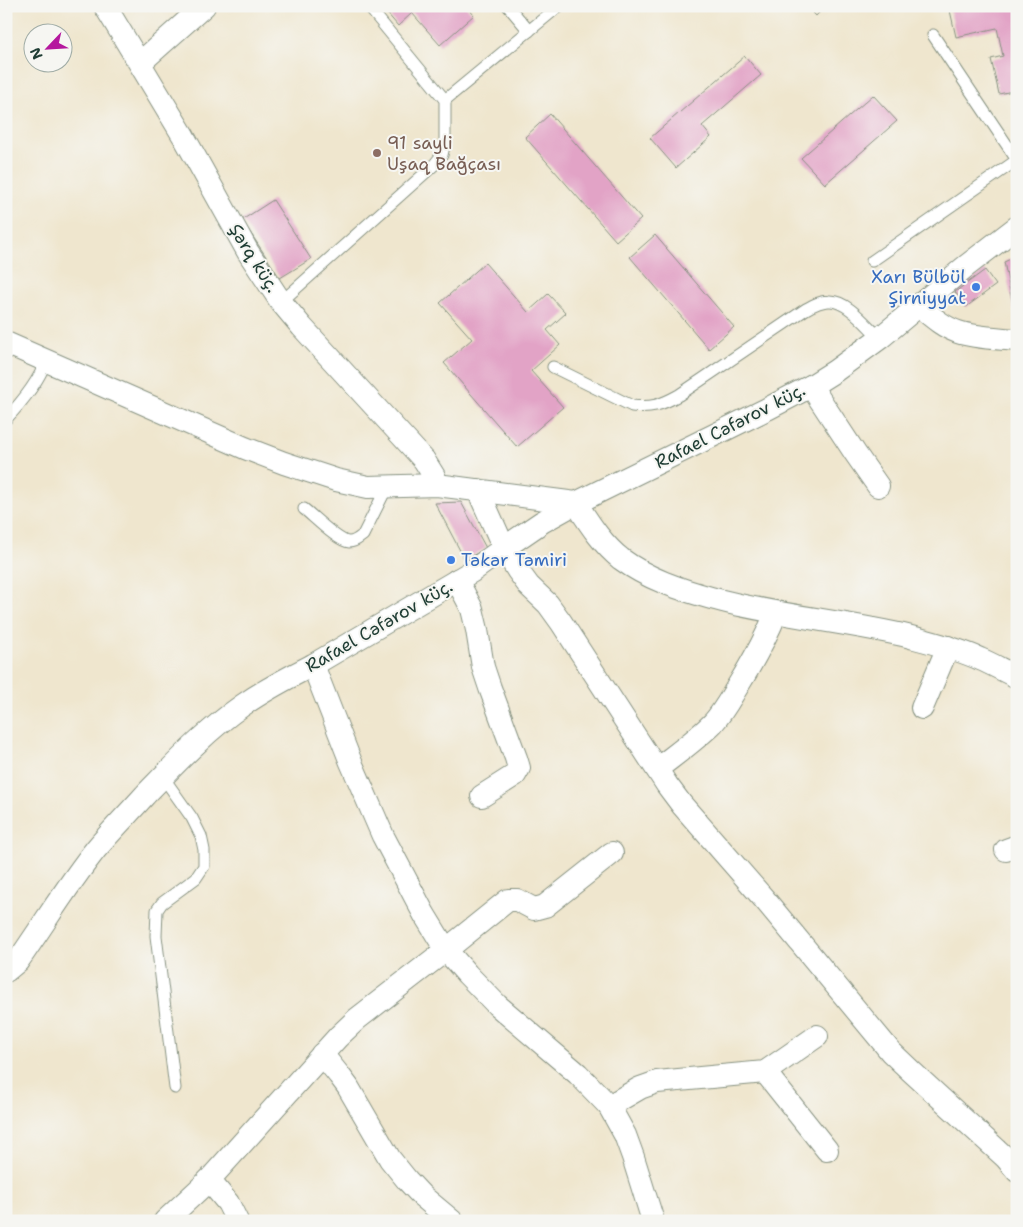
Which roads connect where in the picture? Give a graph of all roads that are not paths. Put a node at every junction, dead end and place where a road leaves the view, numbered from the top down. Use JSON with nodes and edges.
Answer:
{"nodes":[{"id":1,"x":105,"y":6,"type":"edge"},
{"id":2,"x":204,"y":6,"type":"edge"},
{"id":3,"x":368,"y":6,"type":"edge"},
{"id":4,"x":508,"y":6,"type":"edge"},
{"id":5,"x":559,"y":6,"type":"edge"},
{"id":6,"x":529,"y":31,"type":"junction"},
{"id":7,"x":933,"y":35,"type":"dead end"},
{"id":8,"x":140,"y":63,"type":"junction"},
{"id":9,"x":445,"y":100,"type":"junction"},
{"id":10,"x":1017,"y":160,"type":"edge"},
{"id":11,"x":1017,"y":227,"type":"edge"},
{"id":12,"x":872,"y":261,"type":"dead end"},
{"id":13,"x":282,"y":302,"type":"junction"},
{"id":14,"x":919,"y":306,"type":"junction"},
{"id":15,"x":880,"y":338,"type":"junction"},
{"id":16,"x":1017,"y":340,"type":"edge"},
{"id":17,"x":6,"y":343,"type":"edge"},
{"id":18,"x":46,"y":361,"type":"junction"},
{"id":19,"x":553,"y":367,"type":"dead end"},
{"id":20,"x":811,"y":386,"type":"junction"},
{"id":21,"x":6,"y":419,"type":"edge"},
{"id":22,"x":437,"y":485,"type":"junction"},
{"id":23,"x":878,"y":486,"type":"dead end"},
{"id":24,"x":387,"y":487,"type":"junction"},
{"id":25,"x":478,"y":490,"type":"junction"},
{"id":26,"x":576,"y":503,"type":"junction"},
{"id":27,"x":304,"y":509,"type":"dead end"},
{"id":28,"x":504,"y":548,"type":"junction"},
{"id":29,"x":458,"y":580,"type":"junction"},
{"id":30,"x":776,"y":613,"type":"junction"},
{"id":31,"x":948,"y":647,"type":"junction"},
{"id":32,"x":312,"y":665,"type":"junction"},
{"id":33,"x":1017,"y":677,"type":"edge"},
{"id":34,"x":922,"y":708,"type":"dead end"},
{"id":35,"x":657,"y":769,"type":"junction"},
{"id":36,"x":163,"y":777,"type":"junction"},
{"id":37,"x":482,"y":796,"type":"dead end"},
{"id":38,"x":612,"y":853,"type":"dead end"},
{"id":39,"x":446,"y":950,"type":"junction"},
{"id":40,"x":6,"y":971,"type":"edge"},
{"id":41,"x":816,"y":1036,"type":"dead end"},
{"id":42,"x":322,"y":1054,"type":"junction"},
{"id":43,"x":765,"y":1072,"type":"junction"},
{"id":44,"x":175,"y":1088,"type":"dead end"},
{"id":45,"x":609,"y":1106,"type":"junction"},
{"id":46,"x":827,"y":1150,"type":"dead end"},
{"id":47,"x":1017,"y":1171,"type":"edge"},
{"id":48,"x":209,"y":1180,"type":"junction"},
{"id":49,"x":165,"y":1221,"type":"edge"},
{"id":50,"x":237,"y":1221,"type":"edge"},
{"id":51,"x":452,"y":1221,"type":"edge"},
{"id":52,"x":653,"y":1221,"type":"edge"}],
"edges":[{"from":1,"to":8,"type":"street","name":"Şərq küç."},
{"from":2,"to":8,"type":"street"},
{"from":3,"to":9,"type":"lane"},
{"from":4,"to":6,"type":"lane"},
{"from":5,"to":6,"type":"lane"},
{"from":6,"to":9,"type":"lane"},
{"from":7,"to":10,"type":"lane"},
{"from":8,"to":13,"type":"street","name":"Şərq küç."},
{"from":9,"to":13,"type":"lane"},
{"from":10,"to":12,"type":"lane"},
{"from":11,"to":14,"type":"street","name":"Rafael Cəfərov küç."},
{"from":13,"to":22,"type":"street","name":"Şərq küç."},
{"from":14,"to":15,"type":"street","name":"Rafael Cəfərov küç."},
{"from":14,"to":16,"type":"street"},
{"from":15,"to":19,"type":"lane"},
{"from":15,"to":20,"type":"street","name":"Rafael Cəfərov küç."},
{"from":17,"to":18,"type":"street"},
{"from":18,"to":21,"type":"lane"},
{"from":18,"to":24,"type":"street"},
{"from":20,"to":23,"type":"street"},
{"from":20,"to":26,"type":"street","name":"Rafael Cəfərov küç."},
{"from":22,"to":24,"type":"street"},
{"from":22,"to":25,"type":"street"},
{"from":24,"to":27,"type":"lane"},
{"from":25,"to":26,"type":"street"},
{"from":25,"to":28,"type":"street"},
{"from":26,"to":28,"type":"street","name":"Rafael Cəfərov küç."},
{"from":26,"to":30,"type":"street"},
{"from":28,"to":29,"type":"street","name":"Rafael Cəfərov küç."},
{"from":28,"to":35,"type":"street"},
{"from":29,"to":32,"type":"street","name":"Rafael Cəfərov küç."},
{"from":29,"to":37,"type":"street"},
{"from":30,"to":31,"type":"street"},
{"from":30,"to":35,"type":"street"},
{"from":31,"to":33,"type":"street"},
{"from":31,"to":34,"type":"street"},
{"from":32,"to":36,"type":"street","name":"Rafael Cəfərov küç."},
{"from":32,"to":39,"type":"street"},
{"from":35,"to":47,"type":"street"},
{"from":36,"to":40,"type":"street","name":"Rafael Cəfərov küç."},
{"from":36,"to":44,"type":"lane"},
{"from":38,"to":39,"type":"street"},
{"from":39,"to":42,"type":"street"},
{"from":39,"to":45,"type":"street"},
{"from":41,"to":43,"type":"street"},
{"from":42,"to":48,"type":"street"},
{"from":42,"to":51,"type":"street"},
{"from":43,"to":45,"type":"street"},
{"from":43,"to":46,"type":"street"},
{"from":45,"to":52,"type":"street"},
{"from":48,"to":49,"type":"street"},
{"from":48,"to":50,"type":"street"}]}
